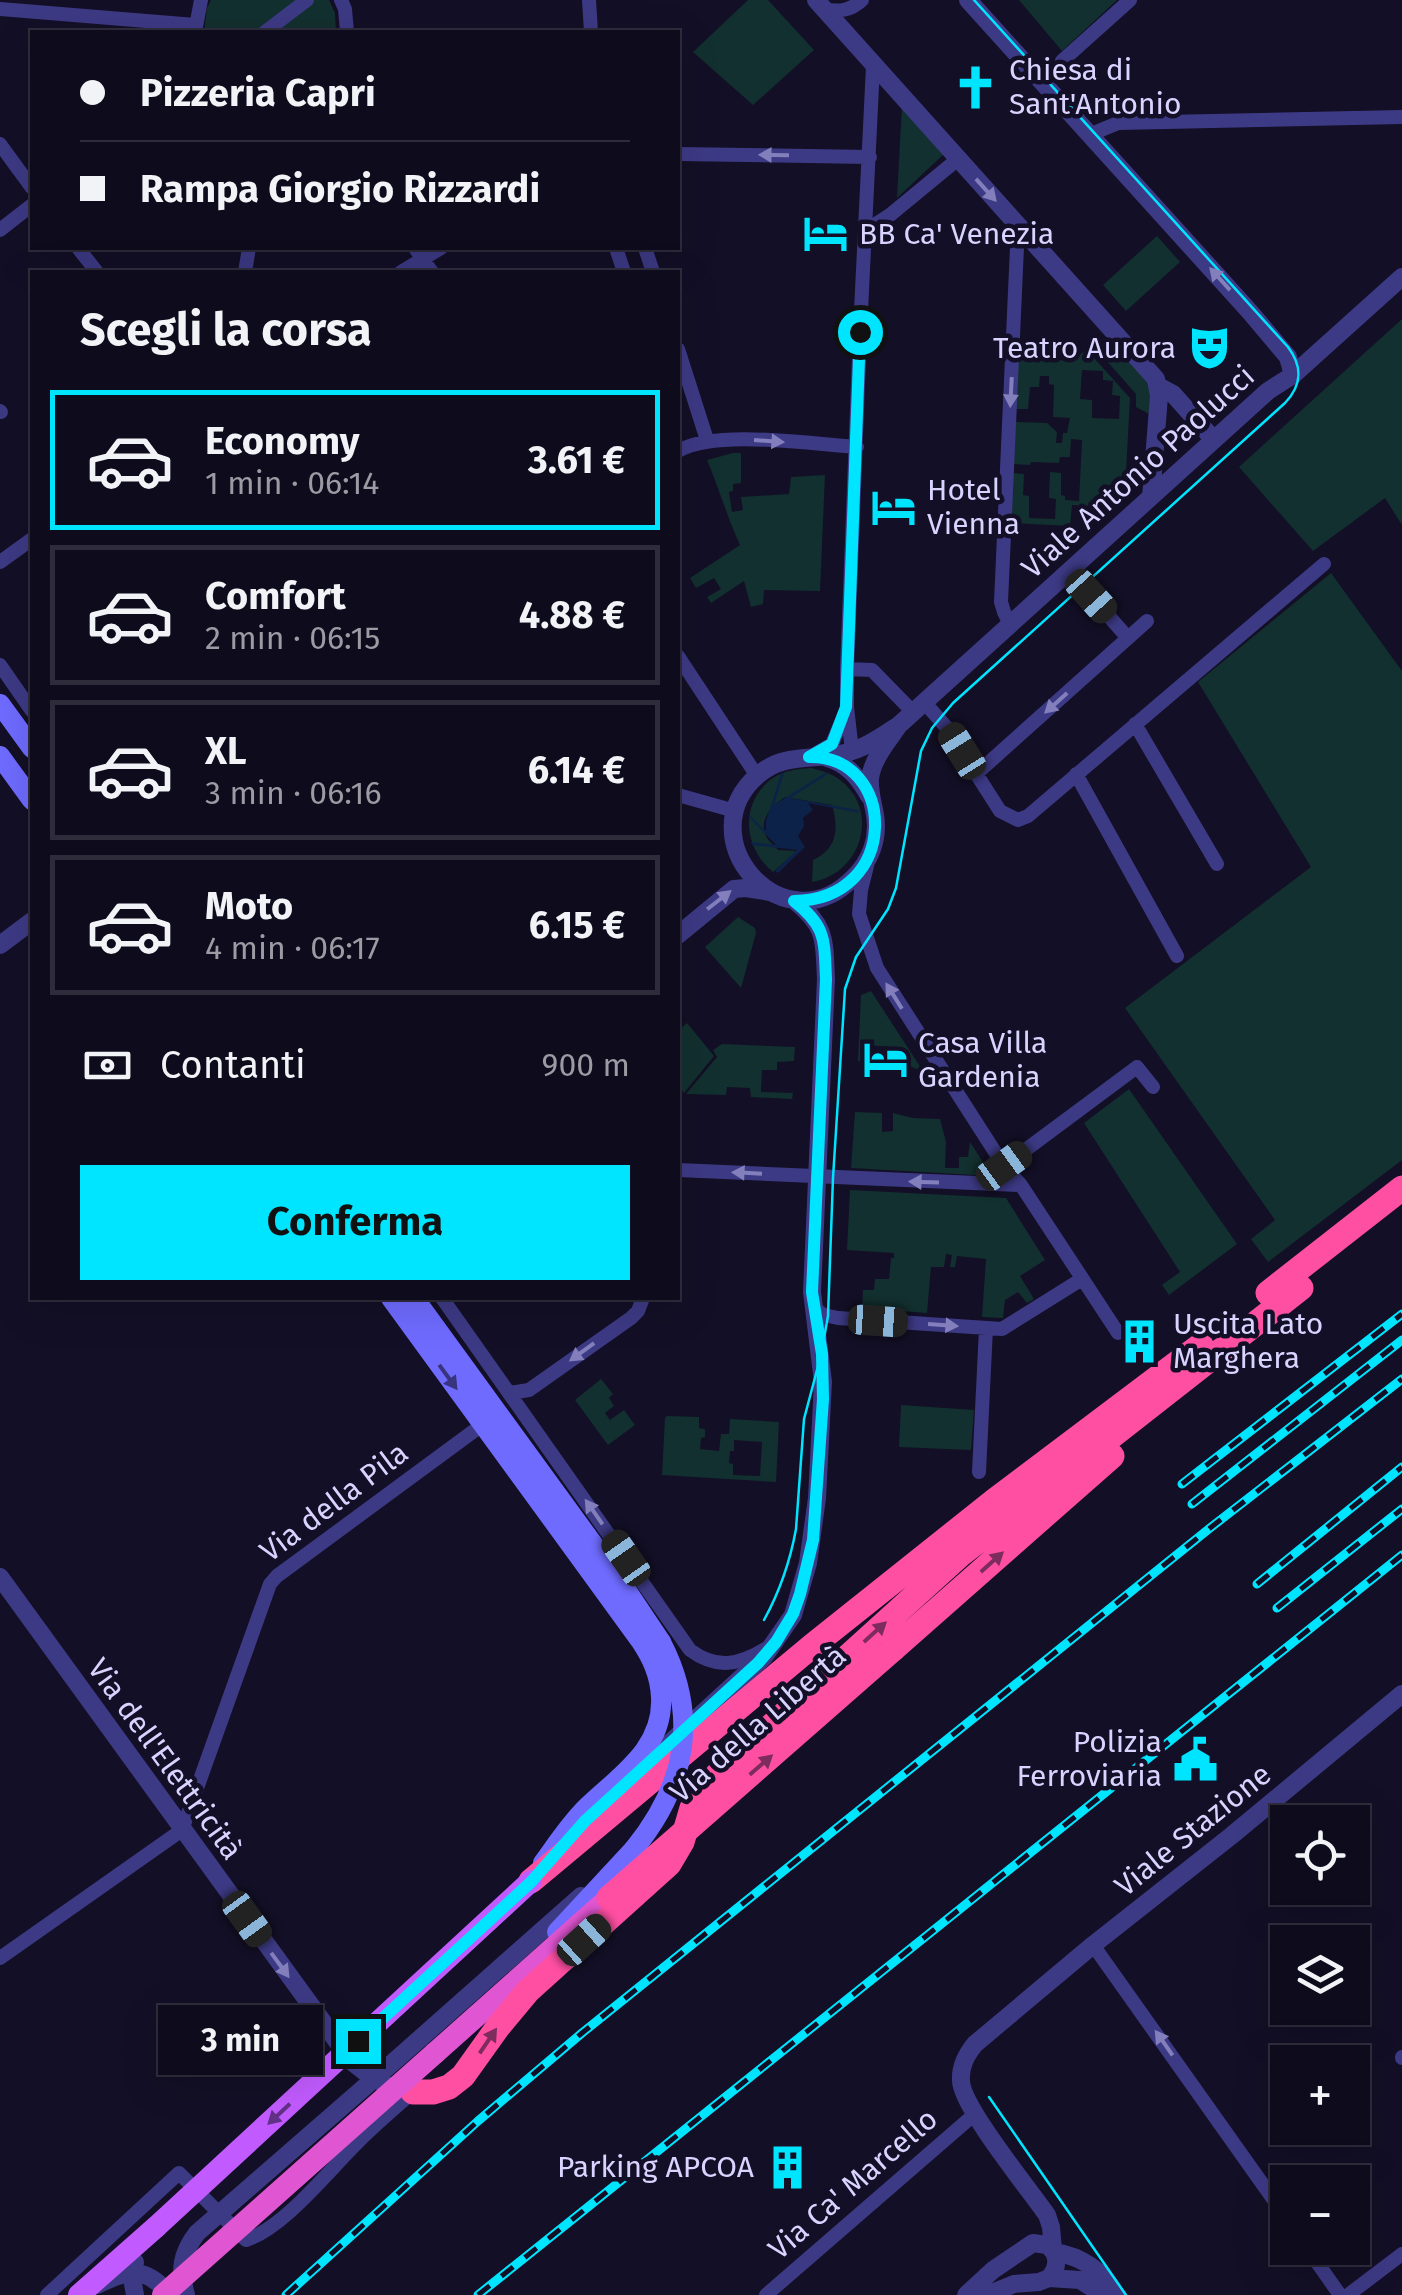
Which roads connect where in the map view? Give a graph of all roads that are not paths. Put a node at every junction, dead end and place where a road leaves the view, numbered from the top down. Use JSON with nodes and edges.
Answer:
{"nodes":[{"id":1,"x":201,"y":0,"type":"edge"},
{"id":2,"x":307,"y":0,"type":"edge"},
{"id":3,"x":341,"y":0,"type":"edge"},
{"id":4,"x":589,"y":0,"type":"edge"},
{"id":5,"x":968,"y":0,"type":"edge"},
{"id":6,"x":1130,"y":0,"type":"edge"},
{"id":7,"x":820,"y":4,"type":"edge"},
{"id":8,"x":858,"y":4,"type":"edge"},
{"id":9,"x":0,"y":9,"type":"edge"},
{"id":10,"x":195,"y":28,"type":"edge"},
{"id":11,"x":268,"y":30,"type":"edge"},
{"id":12,"x":347,"y":30,"type":"edge"},
{"id":13,"x":591,"y":30,"type":"edge"},
{"id":14,"x":854,"y":42,"type":"junction"},
{"id":15,"x":1062,"y":61,"type":"dead end"},
{"id":16,"x":874,"y":66,"type":"junction"},
{"id":17,"x":1402,"y":117,"type":"edge"},
{"id":18,"x":1089,"y":135,"type":"junction"},
{"id":19,"x":0,"y":144,"type":"edge"},
{"id":20,"x":680,"y":154,"type":"edge"},
{"id":21,"x":870,"y":157,"type":"junction"},
{"id":22,"x":958,"y":159,"type":"junction"},
{"id":23,"x":30,"y":185,"type":"edge"},
{"id":24,"x":30,"y":208,"type":"edge"},
{"id":25,"x":1018,"y":225,"type":"junction"},
{"id":26,"x":0,"y":230,"type":"edge"},
{"id":27,"x":866,"y":231,"type":"junction"},
{"id":28,"x":80,"y":250,"type":"edge"},
{"id":29,"x":95,"y":270,"type":"edge"},
{"id":30,"x":1402,"y":276,"type":"edge"},
{"id":31,"x":680,"y":355,"type":"edge"},
{"id":32,"x":1292,"y":375,"type":"junction"},
{"id":33,"x":1158,"y":386,"type":"junction"},
{"id":34,"x":707,"y":440,"type":"junction"},
{"id":35,"x":1214,"y":440,"type":"junction"},
{"id":36,"x":680,"y":445,"type":"edge"},
{"id":37,"x":857,"y":447,"type":"junction"},
{"id":38,"x":1151,"y":497,"type":"junction"},
{"id":39,"x":30,"y":540,"type":"edge"},
{"id":40,"x":0,"y":562,"type":"edge"},
{"id":41,"x":1324,"y":564,"type":"dead end"},
{"id":42,"x":1069,"y":572,"type":"junction"},
{"id":43,"x":1147,"y":621,"type":"dead end"},
{"id":44,"x":1010,"y":624,"type":"junction"},
{"id":45,"x":1128,"y":638,"type":"junction"},
{"id":46,"x":680,"y":659,"type":"edge"},
{"id":47,"x":0,"y":665,"type":"edge"},
{"id":48,"x":848,"y":669,"type":"junction"},
{"id":49,"x":0,"y":704,"type":"edge"},
{"id":50,"x":30,"y":707,"type":"edge"},
{"id":51,"x":919,"y":707,"type":"junction"},
{"id":52,"x":848,"y":713,"type":"junction"},
{"id":53,"x":1135,"y":724,"type":"junction"},
{"id":54,"x":899,"y":725,"type":"junction"},
{"id":55,"x":30,"y":745,"type":"edge"},
{"id":56,"x":852,"y":751,"type":"junction"},
{"id":57,"x":0,"y":756,"type":"edge"},
{"id":58,"x":815,"y":757,"type":"junction"},
{"id":59,"x":976,"y":774,"type":"junction"},
{"id":60,"x":1076,"y":774,"type":"junction"},
{"id":61,"x":756,"y":776,"type":"junction"},
{"id":62,"x":680,"y":796,"type":"edge"},
{"id":63,"x":30,"y":797,"type":"edge"},
{"id":64,"x":871,"y":802,"type":"junction"},
{"id":65,"x":736,"y":812,"type":"junction"},
{"id":66,"x":870,"y":856,"type":"junction"},
{"id":67,"x":1217,"y":864,"type":"dead end"},
{"id":68,"x":770,"y":892,"type":"junction"},
{"id":69,"x":794,"y":901,"type":"junction"},
{"id":70,"x":30,"y":922,"type":"edge"},
{"id":71,"x":680,"y":933,"type":"edge"},
{"id":72,"x":0,"y":945,"type":"edge"},
{"id":73,"x":1176,"y":956,"type":"dead end"},
{"id":74,"x":1152,"y":1087,"type":"dead end"},
{"id":75,"x":1004,"y":1166,"type":"junction"},
{"id":76,"x":680,"y":1170,"type":"edge"},
{"id":77,"x":816,"y":1177,"type":"junction"},
{"id":78,"x":1022,"y":1185,"type":"junction"},
{"id":79,"x":1402,"y":1188,"type":"edge"},
{"id":80,"x":1402,"y":1210,"type":"edge"},
{"id":81,"x":1082,"y":1278,"type":"junction"},
{"id":82,"x":1301,"y":1288,"type":"junction"},
{"id":83,"x":392,"y":1300,"type":"edge"},
{"id":84,"x":443,"y":1300,"type":"edge"},
{"id":85,"x":642,"y":1300,"type":"edge"},
{"id":86,"x":420,"y":1302,"type":"edge"},
{"id":87,"x":813,"y":1308,"type":"junction"},
{"id":88,"x":986,"y":1328,"type":"junction"},
{"id":89,"x":1118,"y":1333,"type":"dead end"},
{"id":90,"x":510,"y":1393,"type":"junction"},
{"id":91,"x":482,"y":1424,"type":"junction"},
{"id":92,"x":979,"y":1472,"type":"dead end"},
{"id":93,"x":0,"y":1576,"type":"edge"},
{"id":94,"x":776,"y":1642,"type":"junction"},
{"id":95,"x":690,"y":1650,"type":"junction"},
{"id":96,"x":656,"y":1670,"type":"junction"},
{"id":97,"x":1399,"y":1703,"type":"edge"},
{"id":98,"x":182,"y":1830,"type":"junction"},
{"id":99,"x":634,"y":1848,"type":"junction"},
{"id":100,"x":531,"y":1882,"type":"junction"},
{"id":101,"x":609,"y":1898,"type":"junction"},
{"id":102,"x":1094,"y":1945,"type":"junction"},
{"id":103,"x":542,"y":1947,"type":"junction"},
{"id":104,"x":0,"y":1958,"type":"edge"},
{"id":105,"x":435,"y":2053,"type":"junction"},
{"id":106,"x":398,"y":2058,"type":"junction"},
{"id":107,"x":413,"y":2092,"type":"junction"},
{"id":108,"x":976,"y":2114,"type":"junction"},
{"id":109,"x":1026,"y":2186,"type":"junction"},
{"id":110,"x":1270,"y":2194,"type":"edge"},
{"id":111,"x":156,"y":2228,"type":"junction"},
{"id":112,"x":1026,"y":2247,"type":"junction"},
{"id":113,"x":1054,"y":2251,"type":"junction"},
{"id":114,"x":1402,"y":2254,"type":"edge"},
{"id":115,"x":1319,"y":2265,"type":"edge"},
{"id":116,"x":132,"y":2273,"type":"junction"},
{"id":117,"x":1041,"y":2284,"type":"edge"},
{"id":118,"x":48,"y":2295,"type":"edge"},
{"id":119,"x":79,"y":2295,"type":"edge"},
{"id":120,"x":134,"y":2295,"type":"edge"},
{"id":121,"x":167,"y":2295,"type":"edge"},
{"id":122,"x":186,"y":2295,"type":"edge"},
{"id":123,"x":766,"y":2295,"type":"edge"},
{"id":124,"x":966,"y":2295,"type":"edge"},
{"id":125,"x":987,"y":2295,"type":"edge"},
{"id":126,"x":1103,"y":2295,"type":"edge"},
{"id":127,"x":1116,"y":2295,"type":"edge"},
{"id":128,"x":1340,"y":2295,"type":"edge"},
{"id":129,"x":1348,"y":2295,"type":"edge"}],
"edges":[{"from":1,"to":10,"type":"street"},
{"from":2,"to":11,"type":"street"},
{"from":3,"to":12,"type":"street"},
{"from":4,"to":13,"type":"street"},
{"from":5,"to":18,"type":"street"},
{"from":6,"to":15,"type":"street"},
{"from":7,"to":8,"type":"street"},
{"from":7,"to":14,"type":"street"},
{"from":8,"to":14,"type":"street"},
{"from":9,"to":10,"type":"street"},
{"from":14,"to":16,"type":"street"},
{"from":16,"to":21,"type":"street"},
{"from":16,"to":22,"type":"street"},
{"from":17,"to":18,"type":"street"},
{"from":32,"to":18,"type":"street","one_way":true},
{"from":19,"to":23,"type":"street"},
{"from":21,"to":20,"type":"street","one_way":true},
{"from":21,"to":27,"type":"street"},
{"from":22,"to":25,"type":"street","one_way":true},
{"from":22,"to":27,"type":"street"},
{"from":24,"to":26,"type":"street"},
{"from":25,"to":33,"type":"street"},
{"from":25,"to":44,"type":"street","one_way":true},
{"from":27,"to":37,"type":"street"},
{"from":28,"to":29,"type":"street"},
{"from":30,"to":32,"type":"street","name":"Viale Antonio Paolucci"},
{"from":31,"to":34,"type":"street"},
{"from":32,"to":35,"type":"street","name":"Viale Antonio Paolucci"},
{"from":33,"to":35,"type":"street"},
{"from":33,"to":38,"type":"street"},
{"from":34,"to":36,"type":"street"},
{"from":34,"to":37,"type":"street","one_way":true},
{"from":35,"to":38,"type":"street","name":"Viale Antonio Paolucci"},
{"from":37,"to":48,"type":"street"},
{"from":38,"to":42,"type":"street","name":"Viale Antonio Paolucci"},
{"from":39,"to":40,"type":"street"},
{"from":41,"to":53,"type":"street"},
{"from":42,"to":44,"type":"street","name":"Viale Antonio Paolucci"},
{"from":42,"to":45,"type":"street"},
{"from":43,"to":45,"type":"street"},
{"from":44,"to":51,"type":"street","name":"Viale Antonio Paolucci"},
{"from":45,"to":59,"type":"street","one_way":true},
{"from":46,"to":61,"type":"street"},
{"from":47,"to":50,"type":"street"},
{"from":48,"to":51,"type":"street"},
{"from":48,"to":52,"type":"street"},
{"from":49,"to":55,"type":"main road"},
{"from":51,"to":54,"type":"street","name":"Viale Antonio Paolucci"},
{"from":51,"to":59,"type":"street"},
{"from":52,"to":54,"type":"street"},
{"from":52,"to":56,"type":"street"},
{"from":52,"to":58,"type":"street"},
{"from":53,"to":60,"type":"street"},
{"from":53,"to":67,"type":"street"},
{"from":54,"to":56,"type":"street"},
{"from":54,"to":64,"type":"street"},
{"from":56,"to":58,"type":"street"},
{"from":56,"to":64,"type":"street"},
{"from":57,"to":63,"type":"main road"},
{"from":58,"to":61,"type":"street"},
{"from":58,"to":64,"type":"street"},
{"from":59,"to":60,"type":"street"},
{"from":60,"to":73,"type":"street"},
{"from":61,"to":65,"type":"street"},
{"from":62,"to":65,"type":"street"},
{"from":64,"to":66,"type":"street"},
{"from":65,"to":68,"type":"street"},
{"from":66,"to":69,"type":"street"},
{"from":75,"to":66,"type":"street","one_way":true},
{"from":68,"to":69,"type":"street"},
{"from":71,"to":68,"type":"street","one_way":true},
{"from":69,"to":77,"type":"street"},
{"from":70,"to":72,"type":"street"},
{"from":74,"to":75,"type":"street"},
{"from":75,"to":78,"type":"street"},
{"from":77,"to":76,"type":"street","one_way":true},
{"from":78,"to":77,"type":"street","one_way":true},
{"from":77,"to":87,"type":"street"},
{"from":78,"to":81,"type":"street"},
{"from":79,"to":100,"type":"highway","name":"Via della Libertà"},
{"from":80,"to":82,"type":"highway","name":"Via della Libertà"},
{"from":81,"to":88,"type":"street"},
{"from":81,"to":89,"type":"street"},
{"from":101,"to":82,"type":"highway","name":"Via della Libertà","one_way":true,"bridge":true},
{"from":107,"to":82,"type":"highway","one_way":true},
{"from":83,"to":91,"type":"main road","one_way":true},
{"from":84,"to":90,"type":"street"},
{"from":85,"to":90,"type":"street","one_way":true},
{"from":86,"to":99,"type":"main road","bridge":true},
{"from":87,"to":88,"type":"street","one_way":true},
{"from":87,"to":94,"type":"street"},
{"from":88,"to":92,"type":"street"},
{"from":95,"to":90,"type":"street","one_way":true},
{"from":91,"to":96,"type":"main road"},
{"from":91,"to":98,"type":"street","name":"Via della Pila"},
{"from":93,"to":98,"type":"street","name":"Via dell'Elettricità"},
{"from":94,"to":95,"type":"street"},
{"from":94,"to":100,"type":"street"},
{"from":95,"to":96,"type":"street"},
{"from":96,"to":100,"type":"main road"},
{"from":97,"to":102,"type":"street","name":"Viale Stazione"},
{"from":98,"to":104,"type":"street"},
{"from":98,"to":107,"type":"street","name":"Via dell'Elettricità","one_way":true},
{"from":99,"to":103,"type":"main road"},
{"from":99,"to":106,"type":"street"},
{"from":100,"to":111,"type":"main road","one_way":true,"bridge":true},
{"from":101,"to":103,"type":"street"},
{"from":101,"to":105,"type":"highway","name":"Via della Libertà"},
{"from":102,"to":108,"type":"street","name":"Viale Stazione"},
{"from":110,"to":102,"type":"street","one_way":true},
{"from":103,"to":105,"type":"main road"},
{"from":103,"to":106,"type":"street"},
{"from":105,"to":121,"type":"highway","name":"Via della Libertà","bridge":true},
{"from":106,"to":122,"type":"street","bridge":true},
{"from":107,"to":118,"type":"street"},
{"from":108,"to":109,"type":"street"},
{"from":108,"to":123,"type":"street","name":"Via Ca' Marcello"},
{"from":109,"to":112,"type":"street"},
{"from":109,"to":113,"type":"street"},
{"from":111,"to":116,"type":"street"},
{"from":111,"to":119,"type":"main road"},
{"from":112,"to":113,"type":"street"},
{"from":112,"to":117,"type":"street"},
{"from":112,"to":124,"type":"street"},
{"from":113,"to":117,"type":"street"},
{"from":113,"to":127,"type":"street"},
{"from":114,"to":129,"type":"street"},
{"from":115,"to":128,"type":"street"},
{"from":116,"to":119,"type":"street"},
{"from":116,"to":120,"type":"street"},
{"from":116,"to":121,"type":"street"},
{"from":117,"to":125,"type":"street"},
{"from":117,"to":126,"type":"street"}]}
